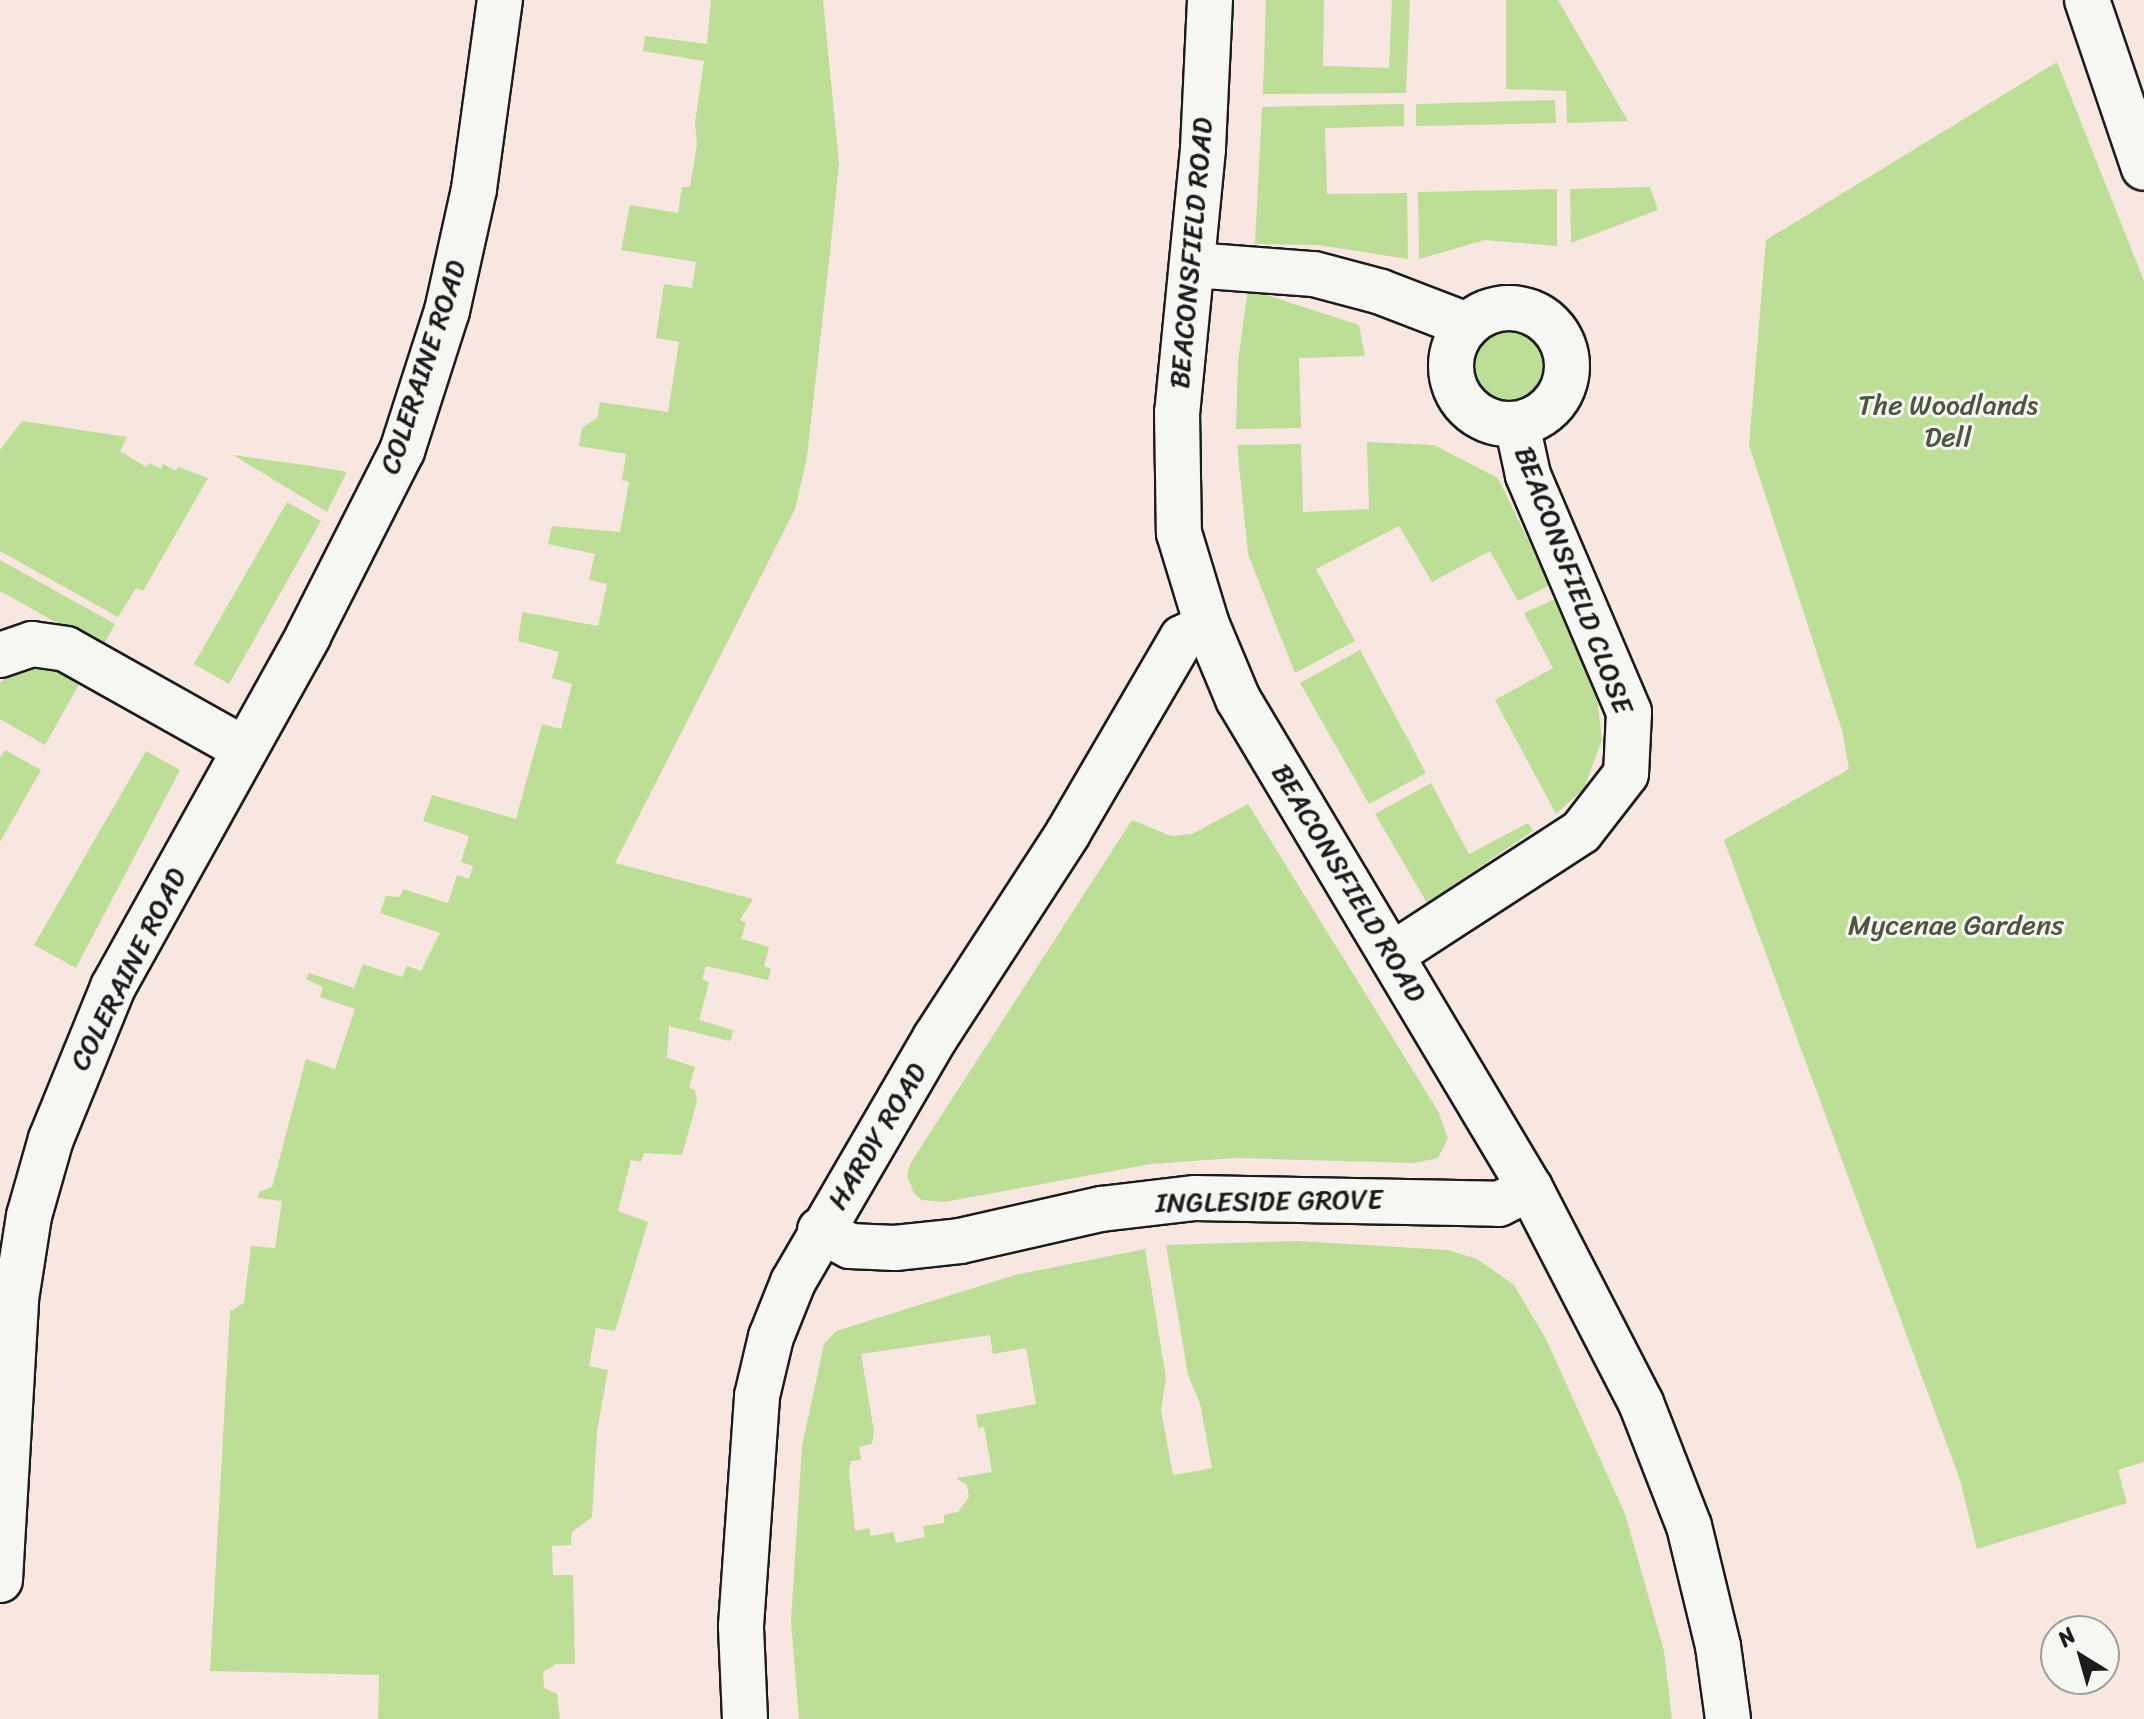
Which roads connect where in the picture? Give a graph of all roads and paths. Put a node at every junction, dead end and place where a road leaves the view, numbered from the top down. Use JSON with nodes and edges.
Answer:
{"nodes":[{"id":1,"x":500,"y":0,"type":"edge"},
{"id":2,"x":1210,"y":0,"type":"edge"},
{"id":3,"x":2087,"y":0,"type":"edge"},
{"id":4,"x":2144,"y":168,"type":"edge"},
{"id":5,"x":1193,"y":265,"type":"junction"},
{"id":6,"x":1467,"y":325,"type":"junction"},
{"id":7,"x":1517,"y":424,"type":"junction"},
{"id":8,"x":1207,"y":625,"type":"junction"},
{"id":9,"x":0,"y":655,"type":"edge"},
{"id":10,"x":244,"y":749,"type":"junction"},
{"id":11,"x":1393,"y":954,"type":"junction"},
{"id":12,"x":1530,"y":1188,"type":"junction"},
{"id":13,"x":820,"y":1230,"type":"junction"},
{"id":14,"x":0,"y":1580,"type":"edge"},
{"id":15,"x":745,"y":1719,"type":"edge"},
{"id":16,"x":1728,"y":1719,"type":"edge"}],
"edges":[{"from":1,"to":10,"type":"street","name":"COLERAINE ROAD"},
{"from":2,"to":5,"type":"street","name":"BEACONSFIELD ROAD"},
{"from":3,"to":4,"type":"street"},
{"from":5,"to":6,"type":"street"},
{"from":5,"to":8,"type":"street","name":"BEACONSFIELD ROAD"},
{"from":6,"to":7,"type":"street","name":"BEACONSFIELD CLOSE"},
{"from":6,"to":7,"type":"street","name":"BEACONSFIELD CLOSE"},
{"from":7,"to":11,"type":"street","name":"BEACONSFIELD CLOSE"},
{"from":8,"to":11,"type":"street","name":"BEACONSFIELD ROAD"},
{"from":8,"to":13,"type":"street","name":"HARDY ROAD"},
{"from":9,"to":10,"type":"street"},
{"from":10,"to":14,"type":"street","name":"COLERAINE ROAD"},
{"from":11,"to":12,"type":"street","name":"BEACONSFIELD ROAD"},
{"from":12,"to":13,"type":"street","name":"INGLESIDE GROVE"},
{"from":12,"to":16,"type":"street","name":"BEACONSFIELD ROAD"},
{"from":13,"to":15,"type":"street","name":"HARDY ROAD"}]}
